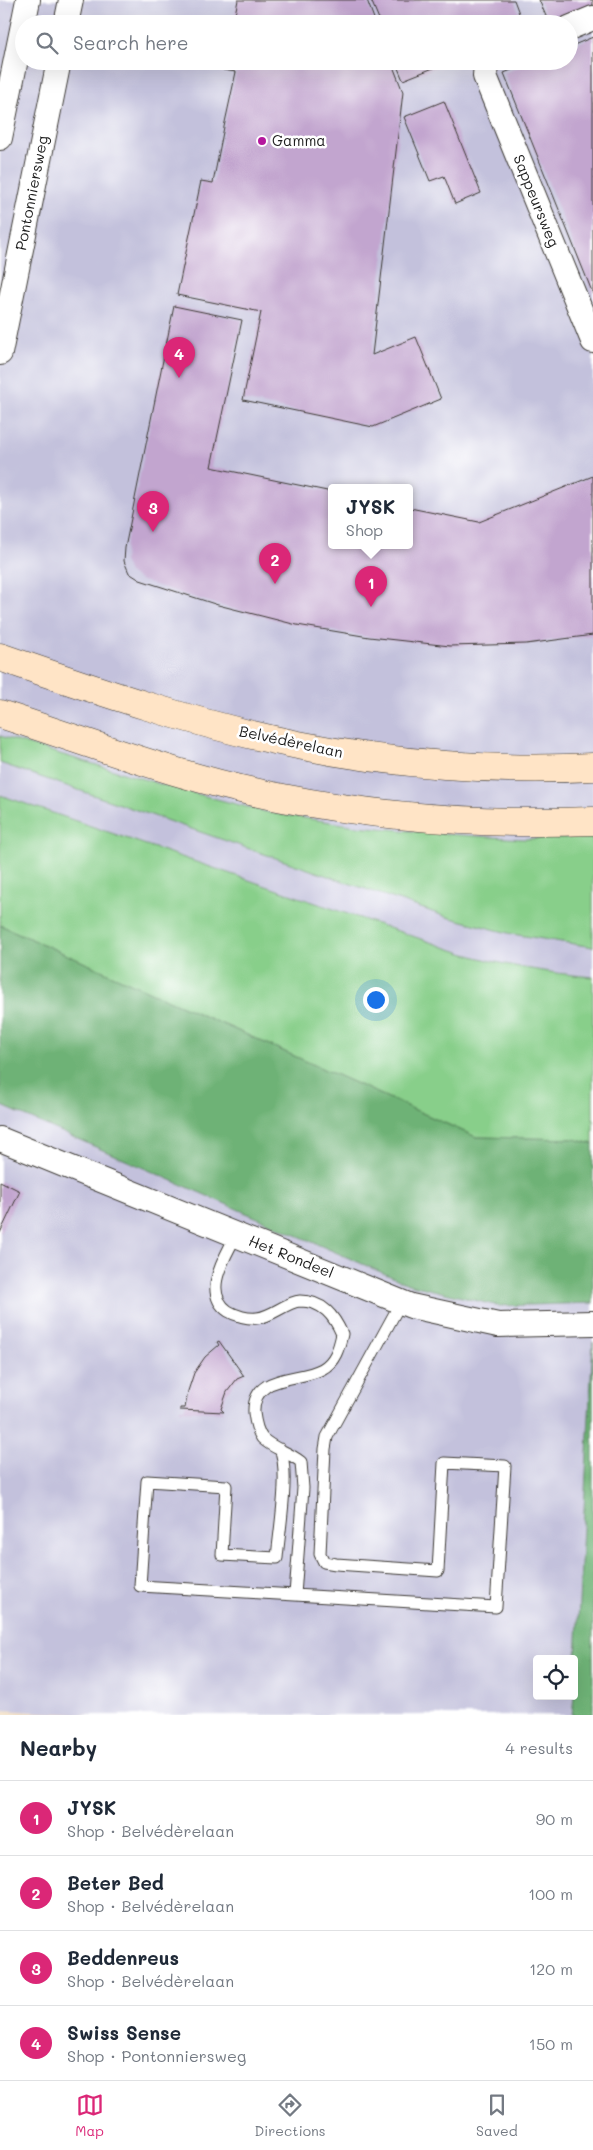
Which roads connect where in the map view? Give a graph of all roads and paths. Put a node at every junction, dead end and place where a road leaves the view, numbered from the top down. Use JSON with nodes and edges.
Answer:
{"nodes":[{"id":1,"x":28,"y":0,"type":"edge"},
{"id":2,"x":71,"y":0,"type":"edge"},
{"id":3,"x":25,"y":15,"type":"edge"},
{"id":4,"x":68,"y":15,"type":"edge"},
{"id":5,"x":593,"y":18,"type":"edge"},
{"id":6,"x":578,"y":24,"type":"edge"},
{"id":7,"x":15,"y":64,"type":"edge"},
{"id":8,"x":57,"y":70,"type":"edge"},
{"id":9,"x":486,"y":70,"type":"edge"},
{"id":10,"x":0,"y":138,"type":"edge"},
{"id":11,"x":593,"y":341,"type":"edge"},
{"id":12,"x":0,"y":353,"type":"edge"},
{"id":13,"x":0,"y":657,"type":"edge"},
{"id":14,"x":0,"y":714,"type":"edge"},
{"id":15,"x":593,"y":767,"type":"edge"},
{"id":16,"x":593,"y":821,"type":"edge"},
{"id":17,"x":0,"y":1138,"type":"edge"},
{"id":18,"x":236,"y":1235,"type":"junction"},
{"id":19,"x":401,"y":1302,"type":"junction"},
{"id":20,"x":593,"y":1323,"type":"edge"},
{"id":21,"x":280,"y":1449,"type":"junction"},
{"id":22,"x":295,"y":1595,"type":"junction"}],
"edges":[{"from":1,"to":3,"type":"street"},
{"from":2,"to":4,"type":"street"},
{"from":5,"to":6,"type":"street"},
{"from":7,"to":10,"type":"street"},
{"from":8,"to":12,"type":"street","name":"Pontonniersweg"},
{"from":9,"to":11,"type":"street","name":"Sappeursweg"},
{"from":13,"to":15,"type":"main road","name":"Belvédèrelaan"},
{"from":14,"to":16,"type":"main road"},
{"from":17,"to":18,"type":"street","name":"Het Rondeel"},
{"from":18,"to":19,"type":"street","name":"Het Rondeel"},
{"from":18,"to":21,"type":"lane"},
{"from":19,"to":20,"type":"street","name":"Het Rondeel"},
{"from":19,"to":22,"type":"lane"},
{"from":21,"to":22,"type":"lane"},
{"from":21,"to":22,"type":"lane"}]}
